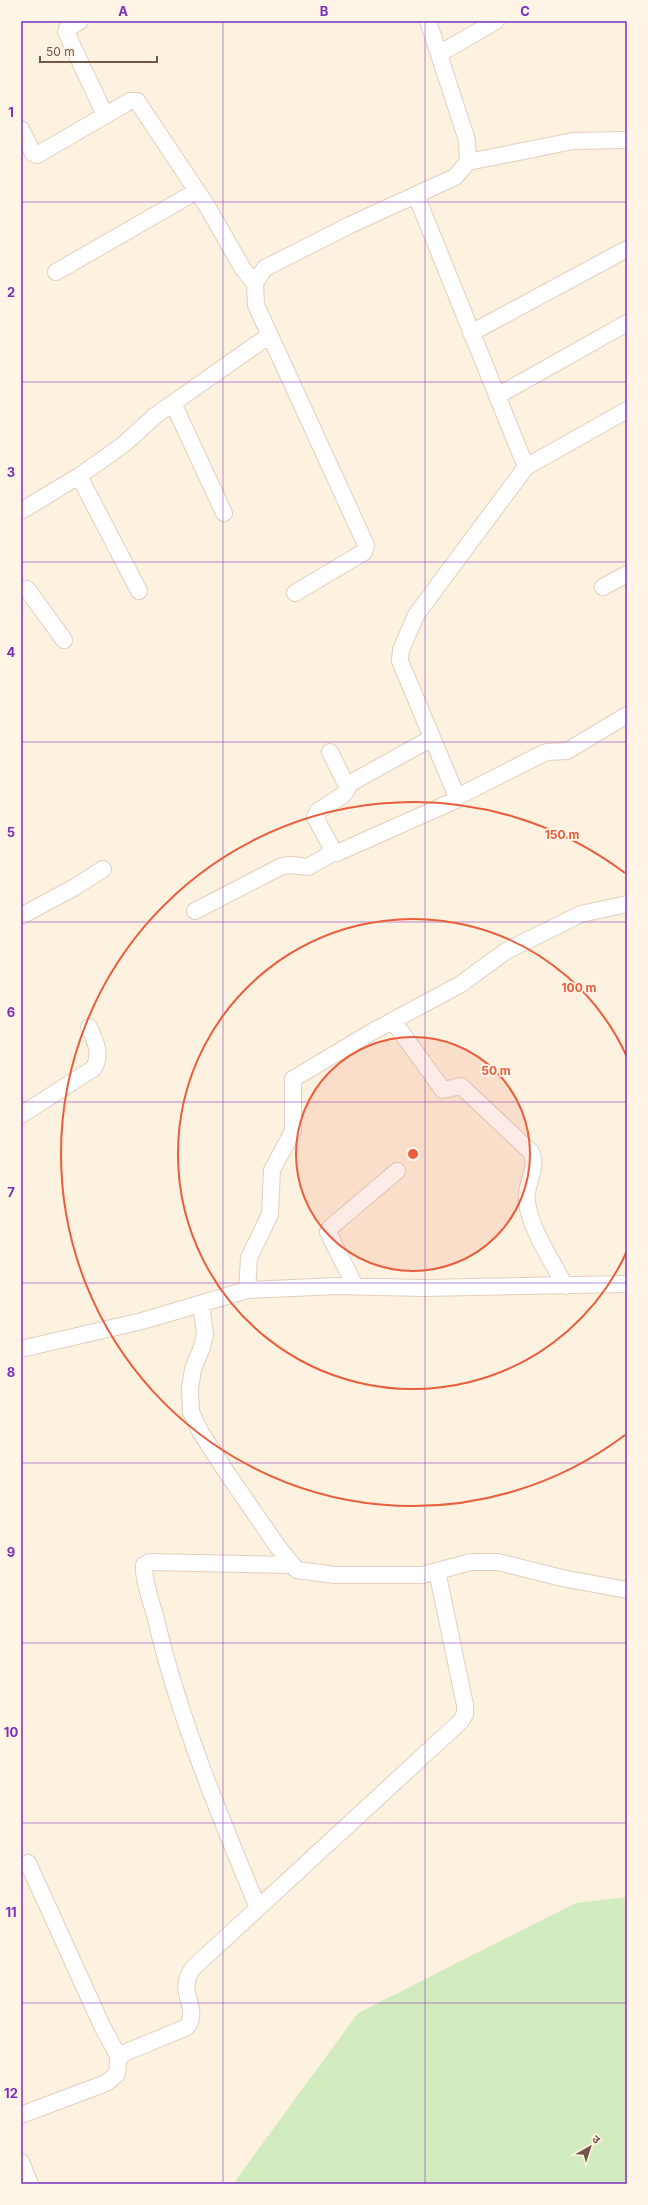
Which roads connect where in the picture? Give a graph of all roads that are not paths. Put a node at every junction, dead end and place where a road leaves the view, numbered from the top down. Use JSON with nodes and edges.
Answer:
{"nodes":[{"id":1,"x":80,"y":21,"type":"edge"},
{"id":2,"x":428,"y":21,"type":"edge"},
{"id":3,"x":496,"y":21,"type":"edge"},
{"id":4,"x":439,"y":54,"type":"junction"},
{"id":5,"x":105,"y":115,"type":"junction"},
{"id":6,"x":21,"y":130,"type":"edge"},
{"id":7,"x":627,"y":140,"type":"edge"},
{"id":8,"x":468,"y":162,"type":"junction"},
{"id":9,"x":197,"y":191,"type":"junction"},
{"id":10,"x":416,"y":195,"type":"junction"},
{"id":11,"x":627,"y":250,"type":"edge"},
{"id":12,"x":56,"y":272,"type":"dead end"},
{"id":13,"x":256,"y":283,"type":"junction"},
{"id":14,"x":627,"y":323,"type":"edge"},
{"id":15,"x":471,"y":333,"type":"junction"},
{"id":16,"x":270,"y":335,"type":"junction"},
{"id":17,"x":497,"y":396,"type":"junction"},
{"id":18,"x":173,"y":403,"type":"junction"},
{"id":19,"x":627,"y":410,"type":"edge"},
{"id":20,"x":526,"y":467,"type":"junction"},
{"id":21,"x":79,"y":476,"type":"junction"},
{"id":22,"x":21,"y":512,"type":"edge"},
{"id":23,"x":224,"y":512,"type":"dead end"},
{"id":24,"x":627,"y":574,"type":"edge"},
{"id":25,"x":23,"y":586,"type":"edge"},
{"id":26,"x":603,"y":587,"type":"dead end"},
{"id":27,"x":139,"y":591,"type":"dead end"},
{"id":28,"x":294,"y":593,"type":"dead end"},
{"id":29,"x":64,"y":640,"type":"dead end"},
{"id":30,"x":627,"y":715,"type":"edge"},
{"id":31,"x":432,"y":738,"type":"junction"},
{"id":32,"x":330,"y":752,"type":"dead end"},
{"id":33,"x":347,"y":785,"type":"junction"},
{"id":34,"x":457,"y":797,"type":"junction"},
{"id":35,"x":334,"y":852,"type":"junction"},
{"id":36,"x":103,"y":869,"type":"dead end"},
{"id":37,"x":627,"y":904,"type":"edge"},
{"id":38,"x":195,"y":911,"type":"dead end"},
{"id":39,"x":21,"y":916,"type":"edge"},
{"id":40,"x":393,"y":1021,"type":"junction"},
{"id":41,"x":89,"y":1027,"type":"dead end"},
{"id":42,"x":21,"y":1115,"type":"edge"},
{"id":43,"x":397,"y":1171,"type":"dead end"},
{"id":44,"x":627,"y":1284,"type":"edge"},
{"id":45,"x":355,"y":1286,"type":"junction"},
{"id":46,"x":565,"y":1286,"type":"junction"},
{"id":47,"x":247,"y":1290,"type":"junction"},
{"id":48,"x":201,"y":1304,"type":"junction"},
{"id":49,"x":21,"y":1349,"type":"edge"},
{"id":50,"x":293,"y":1566,"type":"junction"},
{"id":51,"x":437,"y":1571,"type":"junction"},
{"id":52,"x":627,"y":1590,"type":"edge"},
{"id":53,"x":28,"y":1862,"type":"dead end"},
{"id":54,"x":258,"y":1908,"type":"junction"},
{"id":55,"x":119,"y":2057,"type":"junction"},
{"id":56,"x":21,"y":2115,"type":"edge"},
{"id":57,"x":21,"y":2162,"type":"edge"},
{"id":58,"x":30,"y":2184,"type":"edge"}],
"edges":[{"from":1,"to":5,"type":"street"},
{"from":2,"to":4,"type":"street"},
{"from":3,"to":4,"type":"street"},
{"from":4,"to":8,"type":"street"},
{"from":5,"to":6,"type":"street"},
{"from":5,"to":9,"type":"street"},
{"from":7,"to":8,"type":"street"},
{"from":8,"to":10,"type":"street"},
{"from":9,"to":12,"type":"street"},
{"from":9,"to":13,"type":"street"},
{"from":10,"to":13,"type":"street"},
{"from":10,"to":15,"type":"street"},
{"from":11,"to":15,"type":"street"},
{"from":13,"to":16,"type":"street"},
{"from":14,"to":17,"type":"street"},
{"from":15,"to":17,"type":"street"},
{"from":16,"to":18,"type":"street"},
{"from":16,"to":28,"type":"street"},
{"from":17,"to":20,"type":"street"},
{"from":18,"to":21,"type":"street"},
{"from":18,"to":23,"type":"street"},
{"from":19,"to":20,"type":"street"},
{"from":20,"to":31,"type":"street"},
{"from":21,"to":22,"type":"street"},
{"from":21,"to":27,"type":"street"},
{"from":24,"to":26,"type":"street"},
{"from":25,"to":29,"type":"street"},
{"from":30,"to":34,"type":"street"},
{"from":31,"to":33,"type":"street"},
{"from":31,"to":34,"type":"street"},
{"from":32,"to":33,"type":"street"},
{"from":33,"to":35,"type":"street"},
{"from":34,"to":35,"type":"street"},
{"from":35,"to":38,"type":"street"},
{"from":36,"to":39,"type":"street"},
{"from":37,"to":40,"type":"street"},
{"from":40,"to":46,"type":"street"},
{"from":40,"to":47,"type":"street"},
{"from":41,"to":42,"type":"street"},
{"from":43,"to":45,"type":"street"},
{"from":44,"to":46,"type":"street"},
{"from":45,"to":46,"type":"street"},
{"from":45,"to":47,"type":"street"},
{"from":47,"to":48,"type":"street"},
{"from":48,"to":49,"type":"street"},
{"from":48,"to":50,"type":"street"},
{"from":50,"to":51,"type":"street"},
{"from":50,"to":54,"type":"street"},
{"from":51,"to":52,"type":"street"},
{"from":51,"to":54,"type":"street"},
{"from":53,"to":55,"type":"street"},
{"from":54,"to":55,"type":"street"},
{"from":55,"to":56,"type":"street"},
{"from":57,"to":58,"type":"street"}]}
